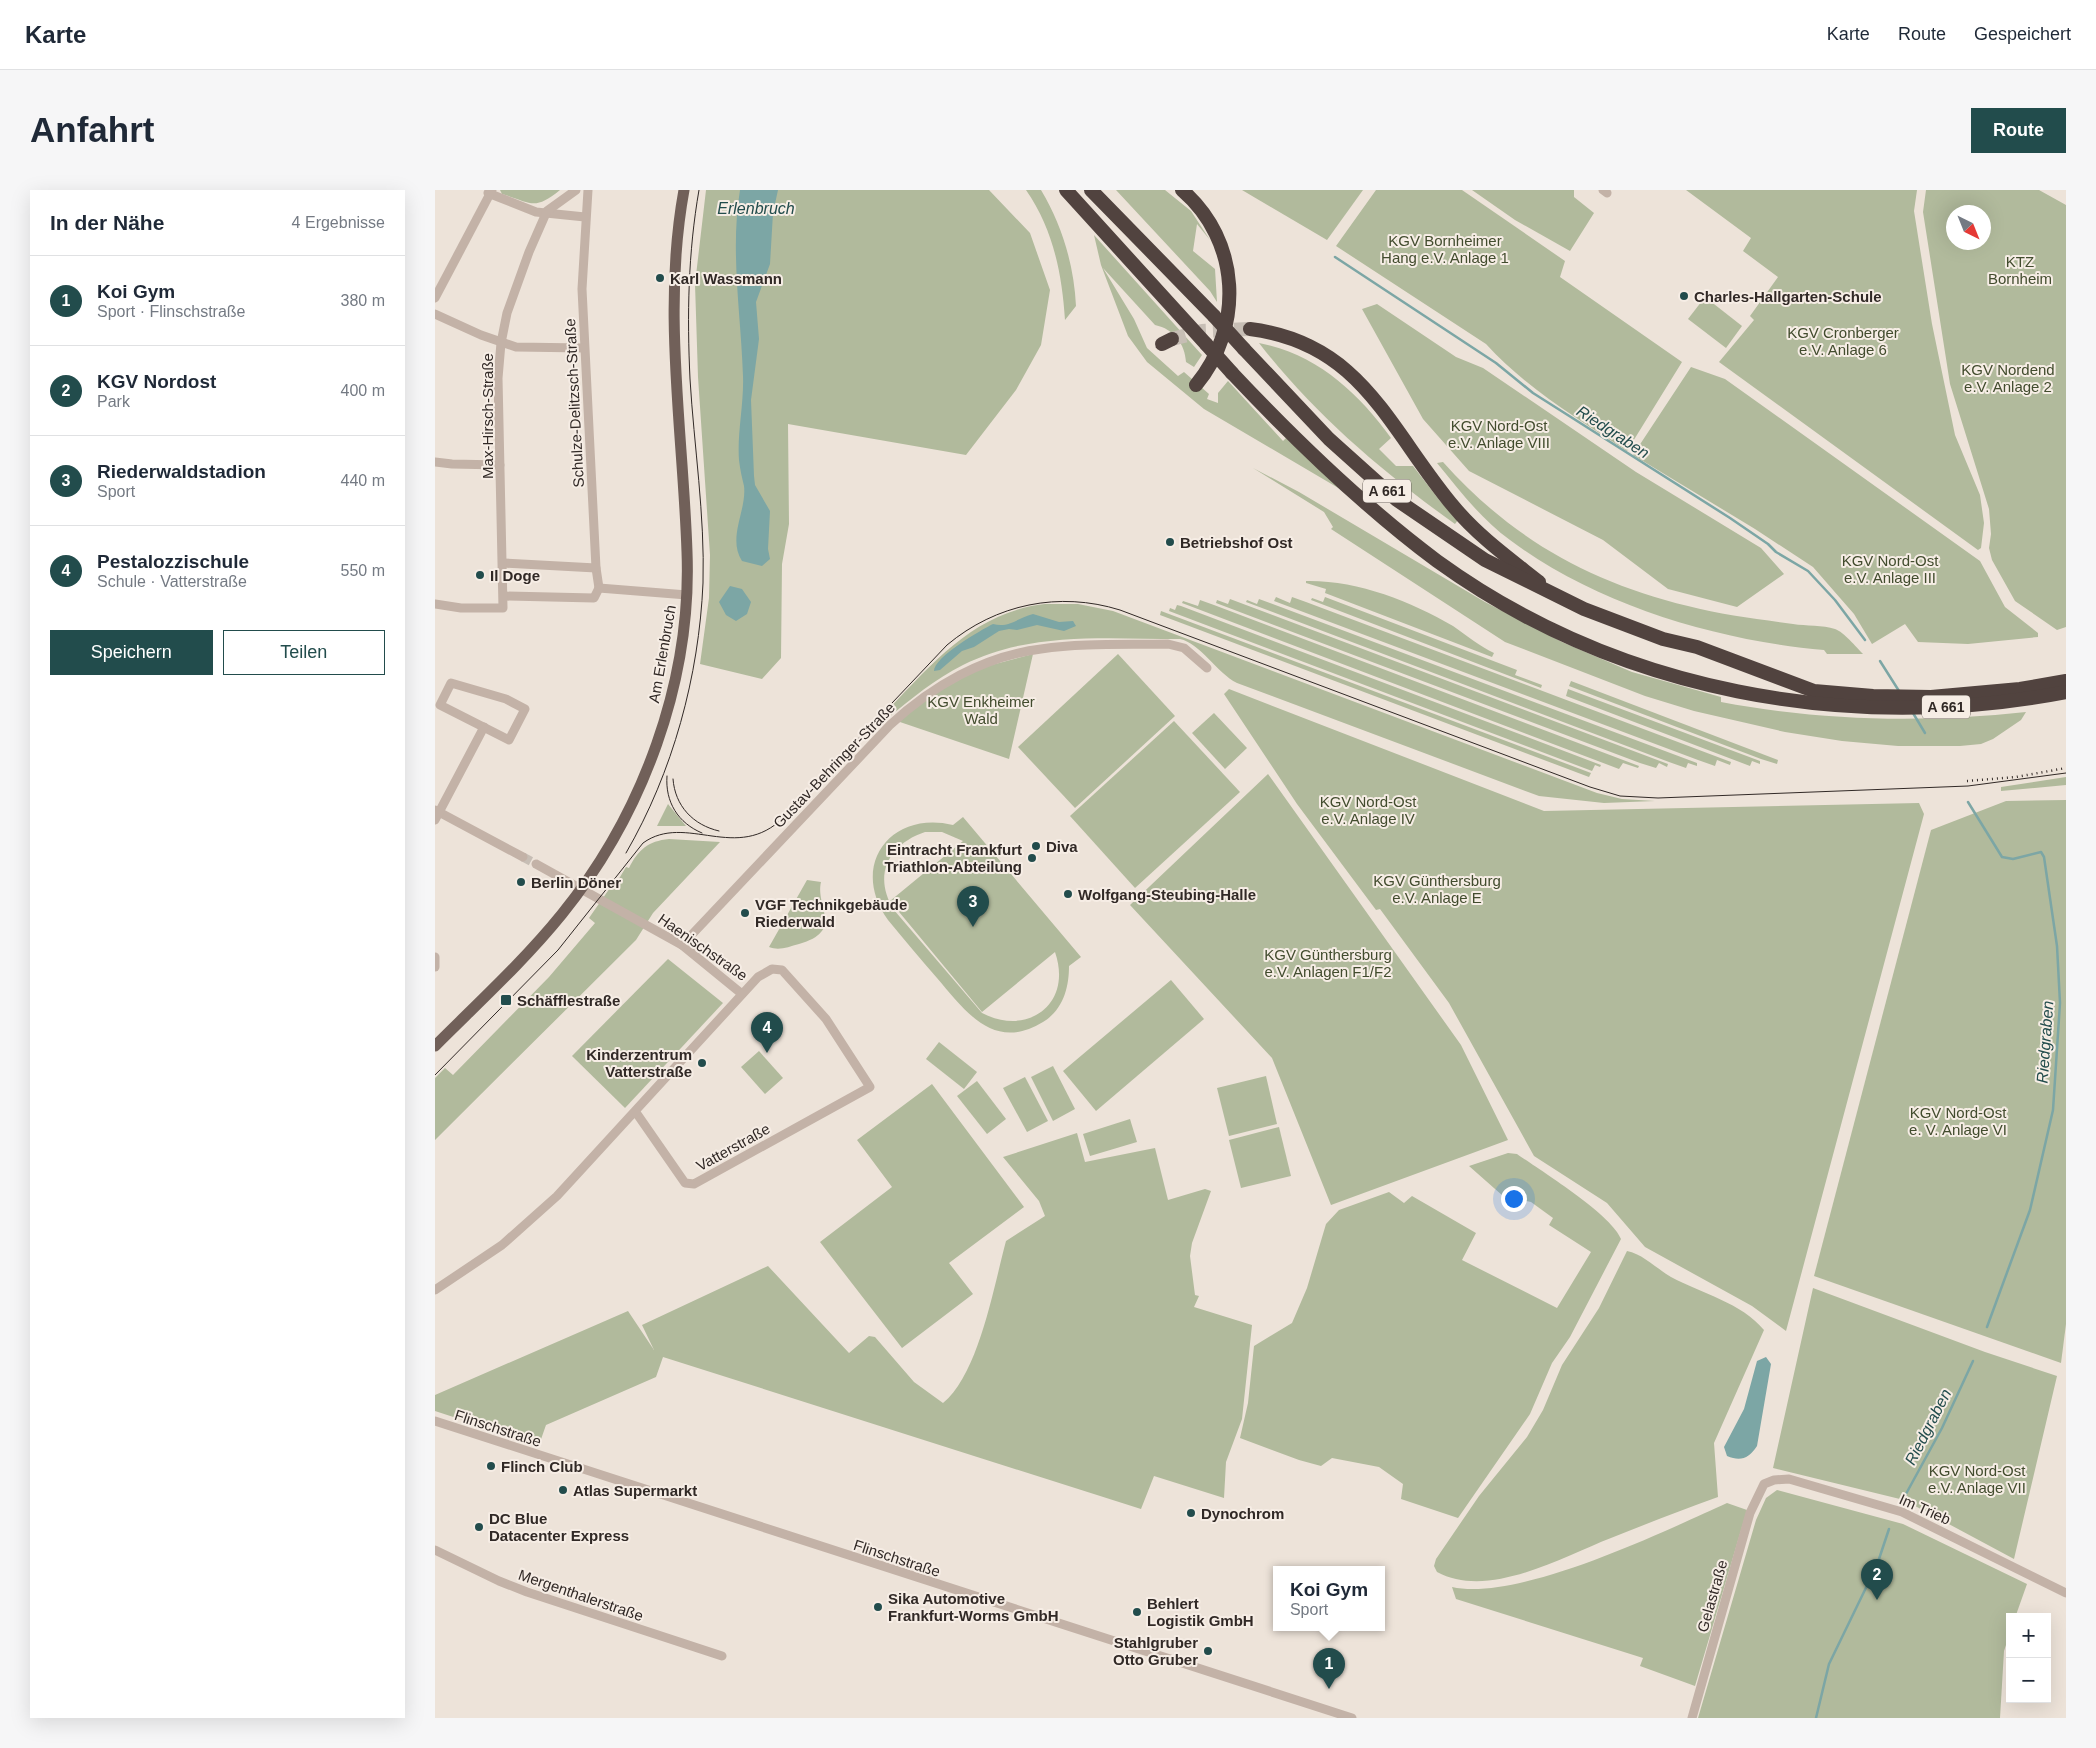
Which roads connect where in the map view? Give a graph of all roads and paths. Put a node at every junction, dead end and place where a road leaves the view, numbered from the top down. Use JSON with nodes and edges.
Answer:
{"nodes":[{"id":1,"x":576,"y":190,"type":"edge"},
{"id":2,"x":589,"y":190,"type":"edge"},
{"id":3,"x":684,"y":190,"type":"edge"},
{"id":4,"x":1066,"y":190,"type":"edge"},
{"id":5,"x":1091,"y":190,"type":"edge"},
{"id":6,"x":1183,"y":190,"type":"edge"},
{"id":7,"x":490,"y":192,"type":"edge"},
{"id":8,"x":545,"y":214,"type":"junction"},
{"id":9,"x":585,"y":217,"type":"junction"},
{"id":10,"x":435,"y":298,"type":"edge"},
{"id":11,"x":435,"y":314,"type":"edge"},
{"id":12,"x":1249,"y":329,"type":"tunnel mouth"},
{"id":13,"x":501,"y":344,"type":"junction"},
{"id":14,"x":584,"y":348,"type":"junction"},
{"id":15,"x":1195,"y":385,"type":"dead end"},
{"id":16,"x":435,"y":462,"type":"edge"},
{"id":17,"x":501,"y":465,"type":"junction"},
{"id":18,"x":503,"y":563,"type":"junction"},
{"id":19,"x":595,"y":568,"type":"junction"},
{"id":20,"x":599,"y":588,"type":"junction"},
{"id":21,"x":687,"y":595,"type":"junction"},
{"id":22,"x":503,"y":596,"type":"junction"},
{"id":23,"x":1557,"y":596,"type":"junction"},
{"id":24,"x":435,"y":604,"type":"edge"},
{"id":25,"x":1207,"y":668,"type":"dead end"},
{"id":26,"x":2066,"y":681,"type":"edge"},
{"id":27,"x":2066,"y":692,"type":"edge"},
{"id":28,"x":1826,"y":699,"type":"junction"},
{"id":29,"x":484,"y":727,"type":"junction"},
{"id":30,"x":436,"y":814,"type":"edge"},
{"id":31,"x":523,"y":857,"type":"tunnel mouth"},
{"id":32,"x":536,"y":864,"type":"tunnel mouth"},
{"id":33,"x":581,"y":890,"type":"junction"},
{"id":34,"x":682,"y":945,"type":"junction"},
{"id":35,"x":435,"y":957,"type":"edge"},
{"id":36,"x":435,"y":967,"type":"edge"},
{"id":37,"x":742,"y":994,"type":"junction"},
{"id":38,"x":435,"y":1046,"type":"edge"},
{"id":39,"x":870,"y":1087,"type":"joint"},
{"id":40,"x":635,"y":1110,"type":"junction"},
{"id":41,"x":435,"y":1290,"type":"edge"},
{"id":42,"x":435,"y":1421,"type":"edge"},
{"id":43,"x":1764,"y":1484,"type":"joint"},
{"id":44,"x":435,"y":1550,"type":"edge"},
{"id":45,"x":2066,"y":1592,"type":"edge"},
{"id":46,"x":722,"y":1656,"type":"dead end"},
{"id":47,"x":1352,"y":1718,"type":"edge"},
{"id":48,"x":1692,"y":1718,"type":"edge"}],
"edges":[{"from":1,"to":8,"type":"street"},
{"from":2,"to":9,"type":"street","name":"Schulze-Delitzsch-Straße"},
{"from":3,"to":21,"type":"main road","name":"Am Erlenbruch"},
{"from":4,"to":28,"type":"highway","number":"A 661","bridge":true},
{"from":5,"to":23,"type":"highway","number":"A 661","bridge":true},
{"from":6,"to":15,"type":"highway"},
{"from":7,"to":8,"type":"street"},
{"from":7,"to":10,"type":"street"},
{"from":8,"to":9,"type":"street"},
{"from":8,"to":13,"type":"street","name":"Max-Hirsch-Straße"},
{"from":9,"to":14,"type":"street","name":"Schulze-Delitzsch-Straße"},
{"from":11,"to":13,"type":"street"},
{"from":12,"to":23,"type":"highway"},
{"from":13,"to":14,"type":"street"},
{"from":13,"to":17,"type":"street","name":"Max-Hirsch-Straße"},
{"from":14,"to":19,"type":"street","name":"Schulze-Delitzsch-Straße"},
{"from":16,"to":17,"type":"street"},
{"from":17,"to":18,"type":"street","name":"Max-Hirsch-Straße"},
{"from":18,"to":19,"type":"street"},
{"from":18,"to":22,"type":"street","name":"Max-Hirsch-Straße"},
{"from":19,"to":20,"type":"street","name":"Schulze-Delitzsch-Straße"},
{"from":20,"to":21,"type":"street"},
{"from":20,"to":22,"type":"street"},
{"from":21,"to":33,"type":"main road","name":"Am Erlenbruch"},
{"from":22,"to":24,"type":"street"},
{"from":23,"to":28,"type":"highway","number":"A 661"},
{"from":25,"to":34,"type":"street","name":"Gustav-Behringer-Straße"},
{"from":26,"to":28,"type":"highway","number":"A 661"},
{"from":27,"to":28,"type":"highway","number":"A 661"},
{"from":29,"to":29,"type":"street"},
{"from":29,"to":30,"type":"street"},
{"from":30,"to":31,"type":"street"},
{"from":32,"to":33,"type":"street"},
{"from":33,"to":34,"type":"street","name":"Haenischstraße"},
{"from":33,"to":38,"type":"main road","name":"Am Erlenbruch"},
{"from":34,"to":37,"type":"street","name":"Haenischstraße"},
{"from":35,"to":36,"type":"street"},
{"from":37,"to":39,"type":"street","name":"Haenischstraße"},
{"from":37,"to":40,"type":"street"},
{"from":39,"to":40,"type":"street","name":"Vatterstraße"},
{"from":40,"to":41,"type":"street"},
{"from":42,"to":47,"type":"street","name":"Flinschstraße"},
{"from":43,"to":45,"type":"street","name":"Im Trieb"},
{"from":43,"to":48,"type":"street","name":"Gelastraße"},
{"from":44,"to":46,"type":"street","name":"Mergenthalerstraße"}]}
